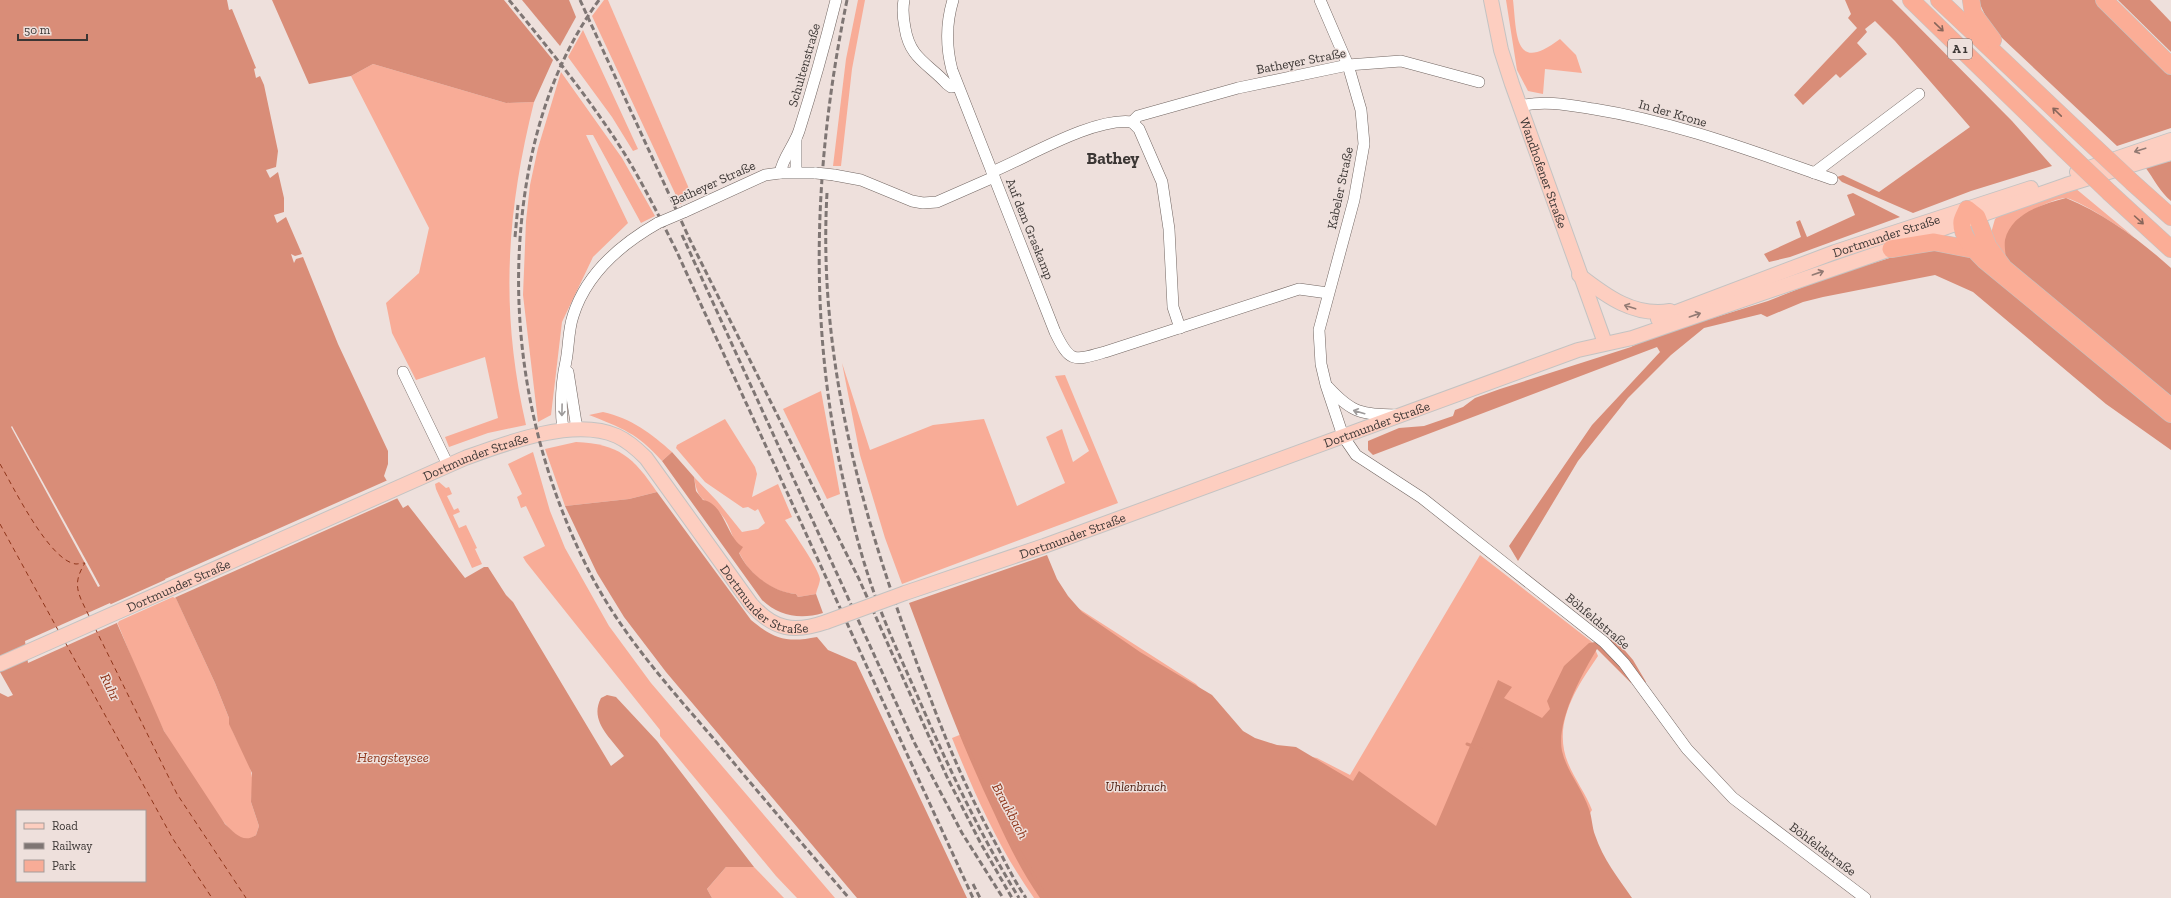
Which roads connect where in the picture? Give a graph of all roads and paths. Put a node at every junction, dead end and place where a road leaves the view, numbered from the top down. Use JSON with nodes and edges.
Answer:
{"nodes":[{"id":1,"x":836,"y":0,"type":"edge"},
{"id":2,"x":904,"y":0,"type":"edge"},
{"id":3,"x":953,"y":0,"type":"edge"},
{"id":4,"x":1320,"y":0,"type":"edge"},
{"id":5,"x":1491,"y":0,"type":"edge"},
{"id":6,"x":1911,"y":0,"type":"edge"},
{"id":7,"x":1940,"y":0,"type":"edge"},
{"id":8,"x":1971,"y":0,"type":"edge"},
{"id":9,"x":2104,"y":0,"type":"edge"},
{"id":10,"x":2112,"y":0,"type":"edge"},
{"id":11,"x":2171,"y":56,"type":"edge"},
{"id":12,"x":1348,"y":65,"type":"junction"},
{"id":13,"x":2171,"y":66,"type":"edge"},
{"id":14,"x":2016,"y":73,"type":"junction"},
{"id":15,"x":1480,"y":82,"type":"dead end"},
{"id":16,"x":957,"y":86,"type":"junction"},
{"id":17,"x":1919,"y":94,"type":"dead end"},
{"id":18,"x":1519,"y":106,"type":"junction"},
{"id":19,"x":1132,"y":122,"type":"junction"},
{"id":20,"x":797,"y":137,"type":"junction"},
{"id":21,"x":2171,"y":140,"type":"edge"},
{"id":22,"x":2171,"y":153,"type":"edge"},
{"id":23,"x":796,"y":172,"type":"junction"},
{"id":24,"x":780,"y":173,"type":"junction"},
{"id":25,"x":1814,"y":173,"type":"junction"},
{"id":26,"x":993,"y":175,"type":"junction"},
{"id":27,"x":1832,"y":179,"type":"dead end"},
{"id":28,"x":1969,"y":216,"type":"junction"},
{"id":29,"x":2171,"y":217,"type":"edge"},
{"id":30,"x":2171,"y":248,"type":"edge"},
{"id":31,"x":1891,"y":249,"type":"junction"},
{"id":32,"x":1975,"y":250,"type":"junction"},
{"id":33,"x":1579,"y":275,"type":"junction"},
{"id":34,"x":1328,"y":292,"type":"junction"},
{"id":35,"x":1682,"y":310,"type":"junction"},
{"id":36,"x":1180,"y":328,"type":"junction"},
{"id":37,"x":1605,"y":342,"type":"junction"},
{"id":38,"x":404,"y":372,"type":"dead end"},
{"id":39,"x":1326,"y":385,"type":"junction"},
{"id":40,"x":2171,"y":407,"type":"edge"},
{"id":41,"x":2171,"y":414,"type":"edge"},
{"id":42,"x":1398,"y":415,"type":"junction"},
{"id":43,"x":570,"y":430,"type":"junction"},
{"id":44,"x":1343,"y":436,"type":"junction"},
{"id":45,"x":448,"y":465,"type":"junction"},
{"id":46,"x":4,"y":662,"type":"edge"},
{"id":47,"x":1865,"y":898,"type":"edge"}],
"edges":[{"from":1,"to":20,"type":"street","name":"Schultenstraße"},
{"from":2,"to":16,"type":"street"},
{"from":3,"to":16,"type":"street","name":"Auf dem Graskamp"},
{"from":4,"to":12,"type":"street","name":"Kabeler Straße"},
{"from":5,"to":18,"type":"main road","name":"Wandhofener Straße"},
{"from":6,"to":30,"type":"highway","number":"A 1","one_way":true,"bridge":true},
{"from":7,"to":14,"type":"highway","number":"A 1"},
{"from":8,"to":14,"type":"highway"},
{"from":9,"to":13,"type":"highway"},
{"from":10,"to":11,"type":"highway"},
{"from":12,"to":15,"type":"street","name":"Batheyer Straße"},
{"from":12,"to":19,"type":"street","name":"Batheyer Straße"},
{"from":12,"to":34,"type":"street","name":"Kabeler Straße"},
{"from":29,"to":14,"type":"highway","number":"A 1","one_way":true,"bridge":true},
{"from":16,"to":26,"type":"street","name":"Auf dem Graskamp"},
{"from":17,"to":25,"type":"street"},
{"from":18,"to":25,"type":"street","name":"In der Krone"},
{"from":18,"to":33,"type":"main road","name":"Wandhofener Straße"},
{"from":19,"to":26,"type":"street","name":"Batheyer Straße"},
{"from":19,"to":36,"type":"street"},
{"from":20,"to":23,"type":"street","name":"Schultenstraße"},
{"from":20,"to":24,"type":"street","name":"Schultenstraße"},
{"from":21,"to":28,"type":"main road","name":"Dortmunder Straße","one_way":true},
{"from":22,"to":28,"type":"main road","name":"Dortmunder Straße"},
{"from":23,"to":24,"type":"street","name":"Batheyer Straße"},
{"from":23,"to":26,"type":"street","name":"Batheyer Straße","bridge":true},
{"from":24,"to":43,"type":"street","name":"Batheyer Straße","bridge":true},
{"from":25,"to":27,"type":"street","name":"In der Krone"},
{"from":26,"to":36,"type":"street","name":"Auf dem Graskamp"},
{"from":28,"to":31,"type":"main road","name":"Dortmunder Straße"},
{"from":28,"to":32,"type":"highway"},
{"from":28,"to":35,"type":"main road","name":"Dortmunder Straße"},
{"from":28,"to":40,"type":"highway"},
{"from":31,"to":32,"type":"highway"},
{"from":37,"to":31,"type":"main road","name":"Dortmunder Straße","one_way":true},
{"from":32,"to":41,"type":"highway"},
{"from":35,"to":33,"type":"main road","one_way":true},
{"from":33,"to":37,"type":"main road","name":"Wandhofener Straße"},
{"from":34,"to":36,"type":"street","name":"Auf dem Graskamp"},
{"from":34,"to":39,"type":"street","name":"Kabeler Straße"},
{"from":35,"to":37,"type":"main road","name":"Dortmunder Straße"},
{"from":37,"to":42,"type":"main road","name":"Dortmunder Straße"},
{"from":38,"to":45,"type":"street"},
{"from":42,"to":39,"type":"street","one_way":true},
{"from":39,"to":44,"type":"street","name":"Kabeler Straße"},
{"from":42,"to":44,"type":"main road","name":"Dortmunder Straße"},
{"from":43,"to":44,"type":"main road","name":"Dortmunder Straße","bridge":true},
{"from":43,"to":45,"type":"main road","name":"Dortmunder Straße"},
{"from":44,"to":47,"type":"street","name":"Böhfeldstraße"},
{"from":45,"to":46,"type":"main road","name":"Dortmunder Straße"}]}
